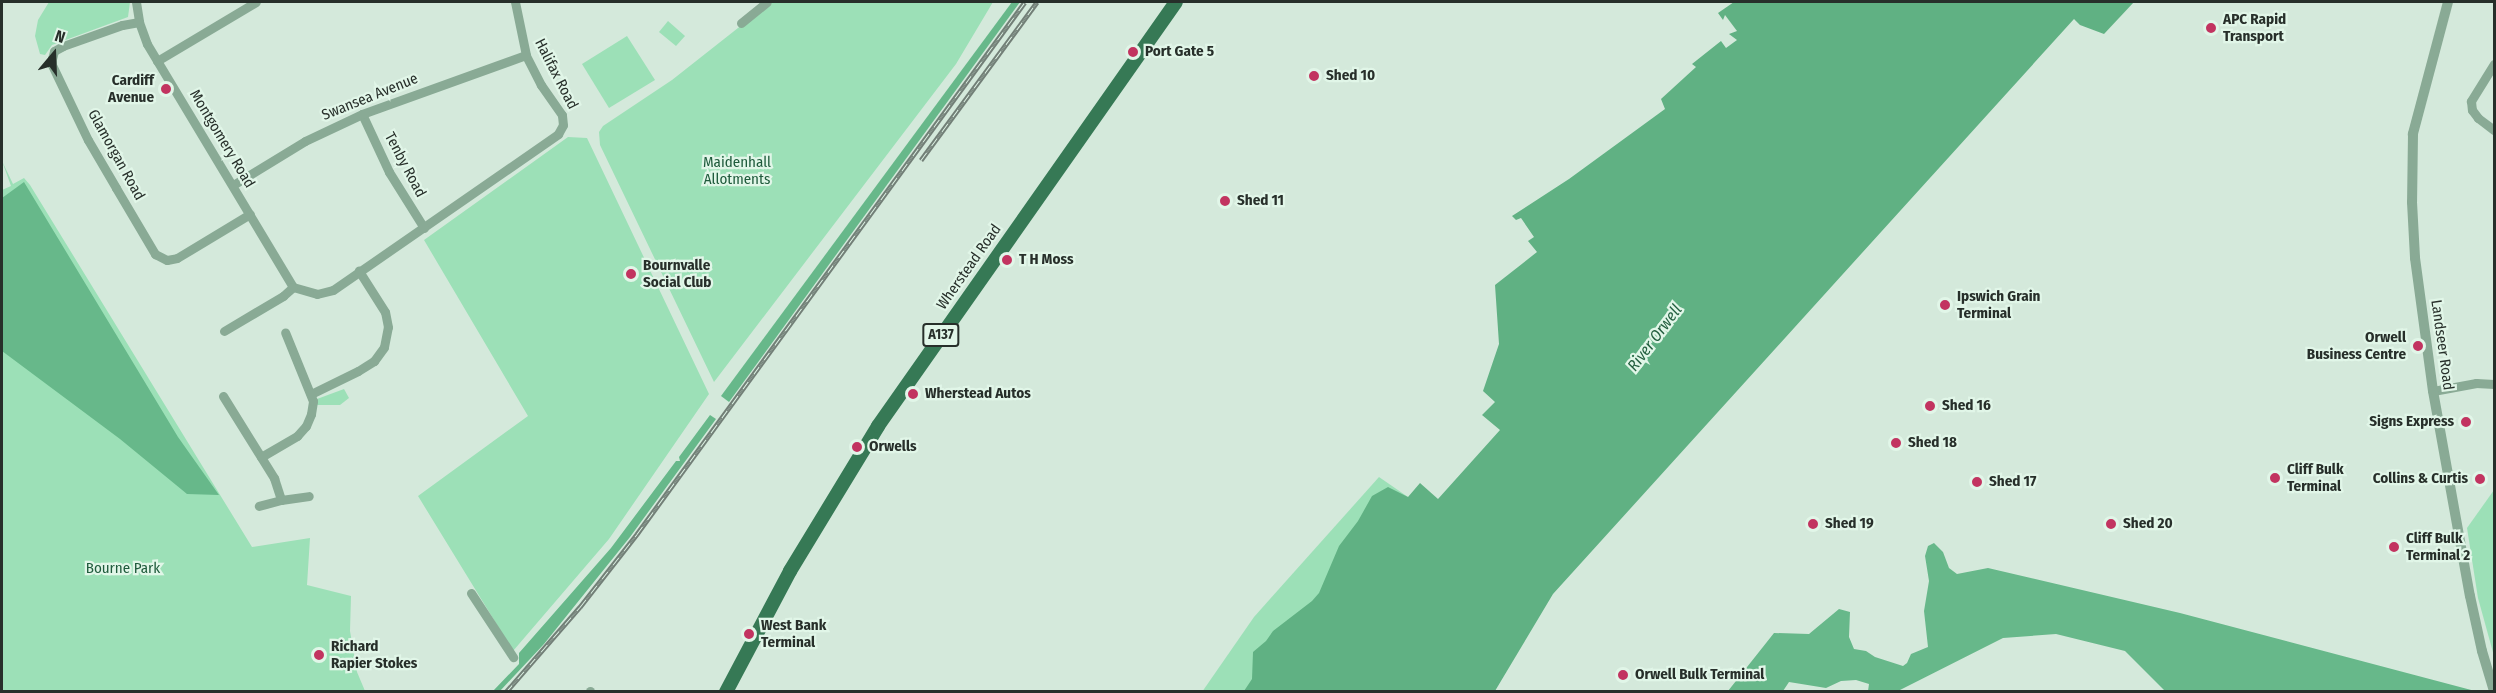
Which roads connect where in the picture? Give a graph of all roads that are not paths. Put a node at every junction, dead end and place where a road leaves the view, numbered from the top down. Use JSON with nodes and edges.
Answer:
{"nodes":[{"id":1,"x":136,"y":2,"type":"edge"},
{"id":2,"x":256,"y":2,"type":"edge"},
{"id":3,"x":515,"y":2,"type":"edge"},
{"id":4,"x":767,"y":2,"type":"edge"},
{"id":5,"x":1176,"y":2,"type":"edge"},
{"id":6,"x":2448,"y":2,"type":"edge"},
{"id":7,"x":139,"y":22,"type":"junction"},
{"id":8,"x":741,"y":23,"type":"dead end"},
{"id":9,"x":526,"y":55,"type":"junction"},
{"id":10,"x":157,"y":61,"type":"junction"},
{"id":11,"x":2494,"y":64,"type":"edge"},
{"id":12,"x":362,"y":114,"type":"junction"},
{"id":13,"x":2494,"y":130,"type":"edge"},
{"id":14,"x":233,"y":185,"type":"junction"},
{"id":15,"x":250,"y":214,"type":"junction"},
{"id":16,"x":424,"y":228,"type":"junction"},
{"id":17,"x":359,"y":271,"type":"junction"},
{"id":18,"x":293,"y":286,"type":"junction"},
{"id":19,"x":224,"y":331,"type":"dead end"},
{"id":20,"x":285,"y":332,"type":"dead end"},
{"id":21,"x":2494,"y":384,"type":"edge"},
{"id":22,"x":2433,"y":391,"type":"junction"},
{"id":23,"x":311,"y":394,"type":"junction"},
{"id":24,"x":224,"y":396,"type":"dead end"},
{"id":25,"x":261,"y":457,"type":"junction"},
{"id":26,"x":309,"y":496,"type":"dead end"},
{"id":27,"x":281,"y":500,"type":"junction"},
{"id":28,"x":259,"y":506,"type":"dead end"},
{"id":29,"x":471,"y":593,"type":"dead end"},
{"id":30,"x":513,"y":657,"type":"dead end"},
{"id":31,"x":728,"y":689,"type":"edge"},
{"id":32,"x":2494,"y":691,"type":"edge"}],
"edges":[{"from":1,"to":7,"type":"street","name":"Montgomery Road"},
{"from":2,"to":10,"type":"street"},
{"from":3,"to":9,"type":"street","name":"Halifax Road"},
{"from":4,"to":8,"type":"street"},
{"from":5,"to":31,"type":"main road","name":"Wherstead Road","number":"A137"},
{"from":6,"to":22,"type":"street","name":"Landseer Road"},
{"from":7,"to":10,"type":"street","name":"Montgomery Road"},
{"from":7,"to":15,"type":"street","name":"Glamorgan Road"},
{"from":9,"to":12,"type":"street","name":"Swansea Avenue"},
{"from":9,"to":16,"type":"street","name":"Halifax Road"},
{"from":10,"to":14,"type":"street","name":"Montgomery Road"},
{"from":11,"to":13,"type":"street"},
{"from":12,"to":14,"type":"street","name":"Swansea Avenue"},
{"from":12,"to":16,"type":"street","name":"Tenby Road"},
{"from":14,"to":15,"type":"street","name":"Montgomery Road"},
{"from":15,"to":18,"type":"street","name":"Montgomery Road"},
{"from":16,"to":17,"type":"street"},
{"from":17,"to":18,"type":"street"},
{"from":17,"to":23,"type":"street"},
{"from":18,"to":19,"type":"street"},
{"from":20,"to":23,"type":"street"},
{"from":21,"to":22,"type":"street"},
{"from":22,"to":32,"type":"street","name":"Landseer Road"},
{"from":23,"to":25,"type":"street"},
{"from":24,"to":25,"type":"street"},
{"from":25,"to":27,"type":"street"},
{"from":26,"to":27,"type":"street"},
{"from":27,"to":28,"type":"street"},
{"from":29,"to":30,"type":"street"}]}
